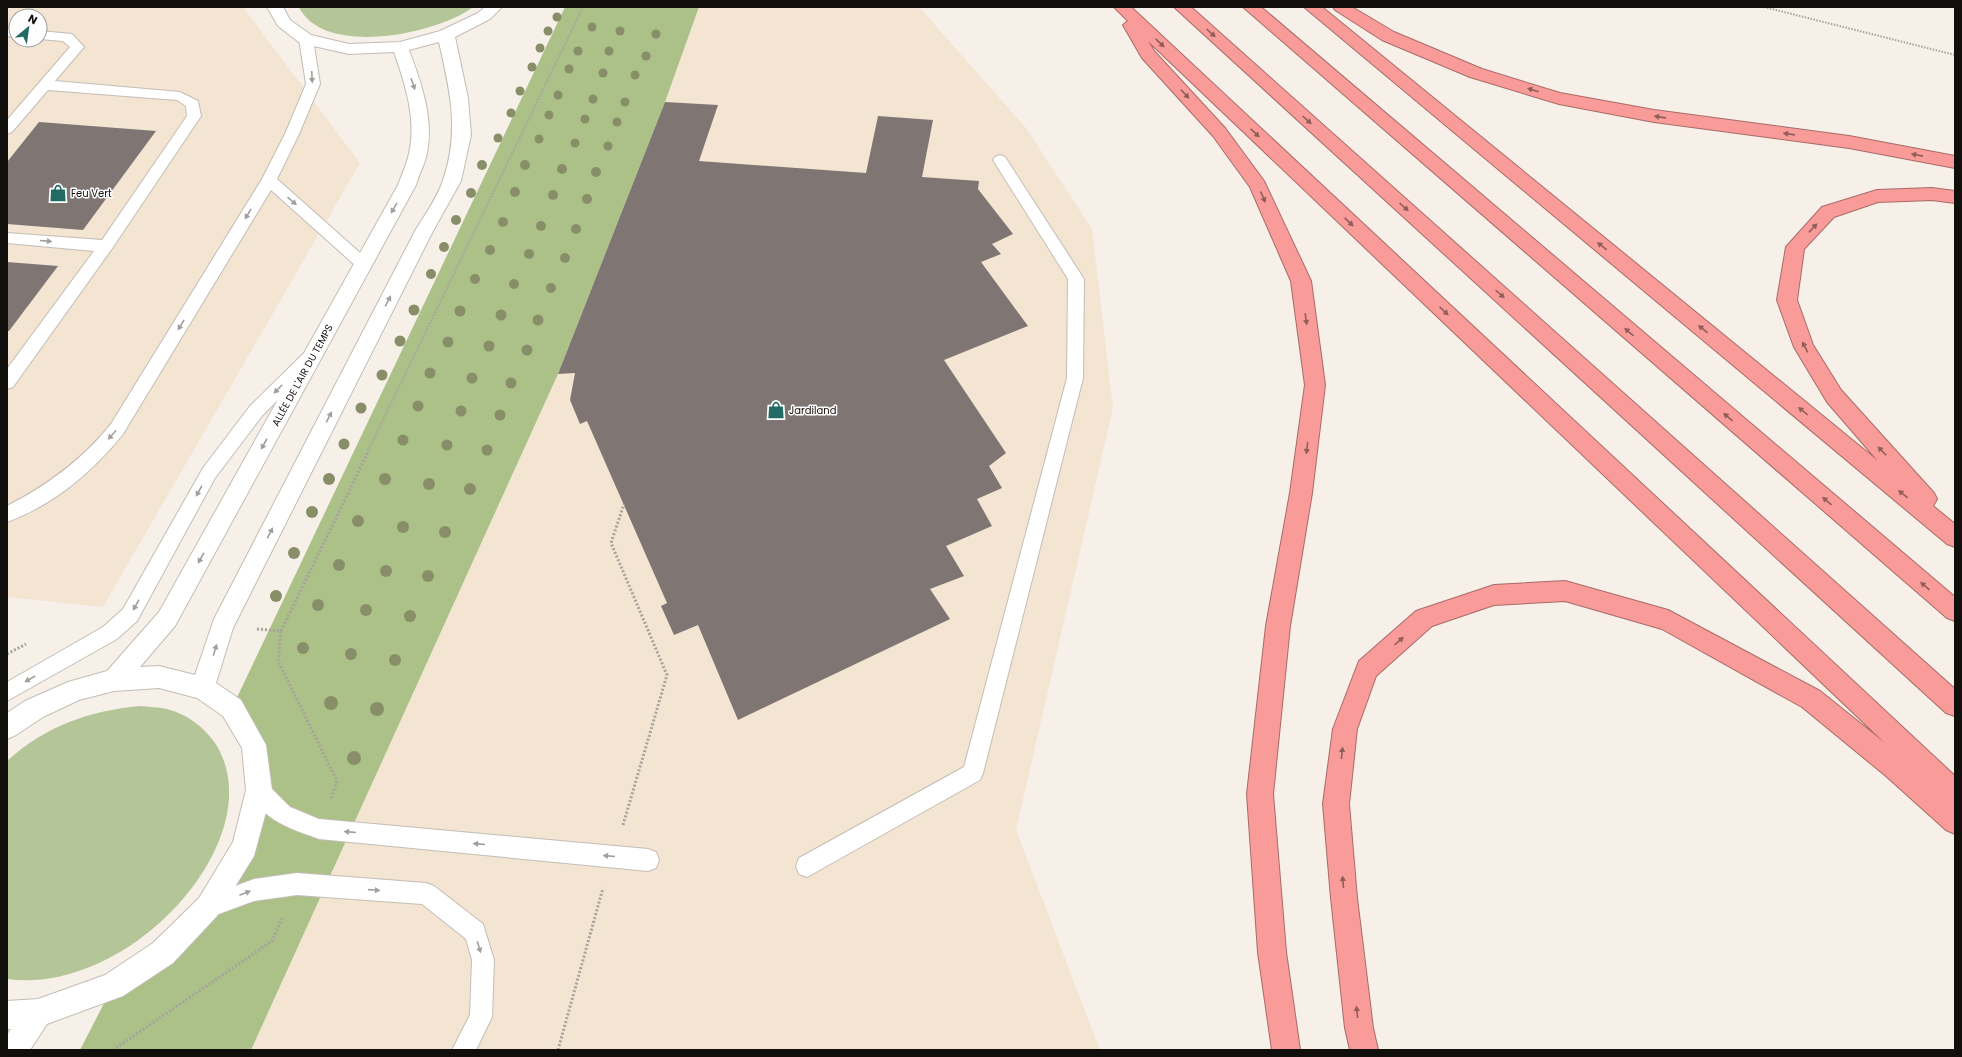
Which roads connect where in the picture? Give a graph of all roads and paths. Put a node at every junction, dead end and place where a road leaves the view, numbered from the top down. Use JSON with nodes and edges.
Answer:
{"nodes":[{"id":1,"x":275,"y":7,"type":"edge"},
{"id":2,"x":494,"y":7,"type":"edge"},
{"id":3,"x":583,"y":7,"type":"edge"},
{"id":4,"x":1121,"y":7,"type":"edge"},
{"id":5,"x":1182,"y":7,"type":"edge"},
{"id":6,"x":1251,"y":7,"type":"edge"},
{"id":7,"x":1312,"y":7,"type":"edge"},
{"id":8,"x":1341,"y":7,"type":"edge"},
{"id":9,"x":1764,"y":7,"type":"edge"},
{"id":10,"x":446,"y":35,"type":"junction"},
{"id":11,"x":48,"y":36,"type":"edge"},
{"id":12,"x":306,"y":39,"type":"junction"},
{"id":13,"x":400,"y":47,"type":"junction"},
{"id":14,"x":1955,"y":55,"type":"edge"},
{"id":15,"x":44,"y":85,"type":"junction"},
{"id":16,"x":7,"y":129,"type":"edge"},
{"id":17,"x":1000,"y":160,"type":"dead end"},
{"id":18,"x":1955,"y":162,"type":"edge"},
{"id":19,"x":269,"y":180,"type":"junction"},
{"id":20,"x":1955,"y":197,"type":"edge"},
{"id":21,"x":7,"y":238,"type":"edge"},
{"id":22,"x":106,"y":246,"type":"junction"},
{"id":23,"x":362,"y":263,"type":"junction"},
{"id":24,"x":315,"y":351,"type":"junction"},
{"id":25,"x":7,"y":382,"type":"edge"},
{"id":26,"x":624,"y":504,"type":"dead end"},
{"id":27,"x":7,"y":514,"type":"edge"},
{"id":28,"x":1955,"y":531,"type":"edge"},
{"id":29,"x":1955,"y":537,"type":"edge"},
{"id":30,"x":1955,"y":611,"type":"edge"},
{"id":31,"x":222,"y":626,"type":"junction"},
{"id":32,"x":281,"y":631,"type":"junction"},
{"id":33,"x":28,"y":643,"type":"dead end"},
{"id":34,"x":7,"y":654,"type":"edge"},
{"id":35,"x":114,"y":680,"type":"junction"},
{"id":36,"x":203,"y":688,"type":"junction"},
{"id":37,"x":7,"y":692,"type":"edge"},
{"id":38,"x":1955,"y":704,"type":"edge"},
{"id":39,"x":7,"y":727,"type":"edge"},
{"id":40,"x":259,"y":790,"type":"junction"},
{"id":41,"x":1955,"y":793,"type":"edge"},
{"id":42,"x":1955,"y":821,"type":"edge"},
{"id":43,"x":319,"y":829,"type":"junction"},
{"id":44,"x":612,"y":856,"type":"junction"},
{"id":45,"x":648,"y":860,"type":"dead end"},
{"id":46,"x":807,"y":866,"type":"dead end"},
{"id":47,"x":297,"y":884,"type":"junction"},
{"id":48,"x":208,"y":907,"type":"junction"},
{"id":49,"x":38,"y":1013,"type":"junction"},
{"id":50,"x":7,"y":1015,"type":"edge"},
{"id":51,"x":14,"y":1050,"type":"edge"},
{"id":52,"x":113,"y":1050,"type":"edge"},
{"id":53,"x":464,"y":1050,"type":"edge"},
{"id":54,"x":558,"y":1050,"type":"edge"},
{"id":55,"x":1286,"y":1050,"type":"edge"},
{"id":56,"x":1364,"y":1050,"type":"edge"}],
"edges":[{"from":1,"to":12,"type":"street"},
{"from":2,"to":10,"type":"street"},
{"from":3,"to":32,"type":"path"},
{"from":4,"to":41,"type":"highway","one_way":true},
{"from":4,"to":55,"type":"highway","one_way":true},
{"from":5,"to":38,"type":"highway","one_way":true},
{"from":30,"to":6,"type":"highway","one_way":true},
{"from":29,"to":7,"type":"highway","one_way":true},
{"from":18,"to":8,"type":"highway","one_way":true},
{"from":9,"to":14,"type":"path"},
{"from":10,"to":13,"type":"street"},
{"from":31,"to":10,"type":"street","one_way":true},
{"from":11,"to":15,"type":"lane"},
{"from":12,"to":13,"type":"street"},
{"from":12,"to":19,"type":"lane","one_way":true},
{"from":13,"to":23,"type":"street","name":"ALLÉE DE L'AIR DU TEMPS","one_way":true},
{"from":15,"to":16,"type":"lane"},
{"from":15,"to":22,"type":"lane"},
{"from":17,"to":46,"type":"lane"},
{"from":19,"to":23,"type":"lane","one_way":true},
{"from":19,"to":27,"type":"lane","one_way":true},
{"from":28,"to":20,"type":"highway","one_way":true},
{"from":21,"to":22,"type":"lane","one_way":true},
{"from":22,"to":25,"type":"lane"},
{"from":23,"to":24,"type":"street","name":"ALLÉE DE L'AIR DU TEMPS"},
{"from":24,"to":35,"type":"street","name":"ALLÉE DE L'AIR DU TEMPS","one_way":true},
{"from":24,"to":37,"type":"lane","one_way":true},
{"from":26,"to":44,"type":"path"},
{"from":31,"to":32,"type":"path"},
{"from":36,"to":31,"type":"street","one_way":true},
{"from":32,"to":43,"type":"path"},
{"from":33,"to":34,"type":"path"},
{"from":35,"to":36,"type":"street"},
{"from":35,"to":39,"type":"street"},
{"from":36,"to":40,"type":"street"},
{"from":40,"to":43,"type":"lane"},
{"from":40,"to":48,"type":"street"},
{"from":56,"to":42,"type":"highway","one_way":true},
{"from":44,"to":43,"type":"lane","one_way":true},
{"from":44,"to":45,"type":"lane"},
{"from":44,"to":54,"type":"path"},
{"from":48,"to":47,"type":"lane","one_way":true},
{"from":47,"to":52,"type":"path"},
{"from":47,"to":53,"type":"lane","one_way":true},
{"from":48,"to":49,"type":"street"},
{"from":49,"to":50,"type":"street"},
{"from":49,"to":51,"type":"street"}]}
